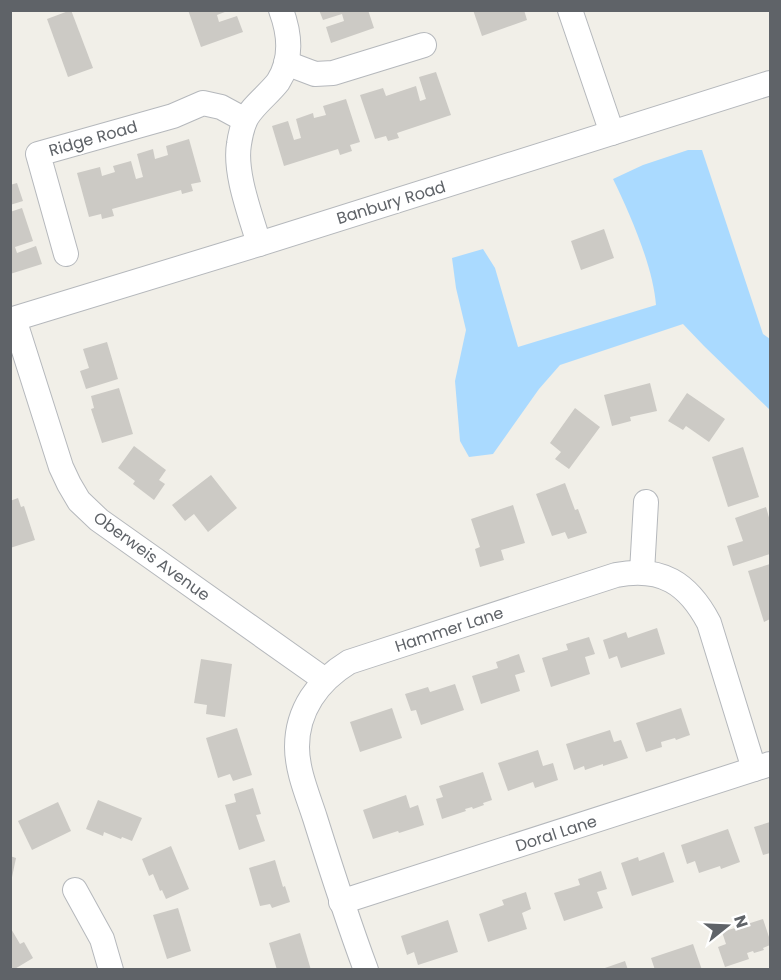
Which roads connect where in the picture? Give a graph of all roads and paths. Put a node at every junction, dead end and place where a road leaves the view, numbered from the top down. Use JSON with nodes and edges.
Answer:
{"nodes":[{"id":1,"x":281,"y":10,"type":"edge"},
{"id":2,"x":570,"y":10,"type":"edge"},
{"id":3,"x":424,"y":45,"type":"dead end"},
{"id":4,"x":286,"y":63,"type":"junction"},
{"id":5,"x":771,"y":83,"type":"edge"},
{"id":6,"x":245,"y":120,"type":"junction"},
{"id":7,"x":612,"y":133,"type":"junction"},
{"id":8,"x":259,"y":244,"type":"junction"},
{"id":9,"x":66,"y":254,"type":"dead end"},
{"id":10,"x":12,"y":319,"type":"edge"},
{"id":11,"x":646,"y":502,"type":"dead end"},
{"id":12,"x":642,"y":572,"type":"junction"},
{"id":13,"x":325,"y":680,"type":"junction"},
{"id":14,"x":762,"y":766,"type":"edge"},
{"id":15,"x":75,"y":890,"type":"dead end"},
{"id":16,"x":341,"y":902,"type":"junction"},
{"id":17,"x":111,"y":969,"type":"edge"},
{"id":18,"x":366,"y":969,"type":"edge"}],
"edges":[{"from":1,"to":4,"type":"street"},
{"from":2,"to":7,"type":"street"},
{"from":3,"to":4,"type":"street"},
{"from":4,"to":6,"type":"street"},
{"from":5,"to":7,"type":"street","name":"Banbury Road"},
{"from":6,"to":8,"type":"street"},
{"from":6,"to":9,"type":"street","name":"Ridge Road"},
{"from":7,"to":8,"type":"street","name":"Banbury Road"},
{"from":8,"to":10,"type":"street","name":"Banbury Road"},
{"from":10,"to":13,"type":"street","name":"Oberweis Avenue"},
{"from":11,"to":12,"type":"street"},
{"from":12,"to":13,"type":"street","name":"Hammer Lane"},
{"from":12,"to":14,"type":"street","name":"Hammer Lane"},
{"from":13,"to":16,"type":"street","name":"Hammer Lane"},
{"from":14,"to":16,"type":"street","name":"Doral Lane"},
{"from":15,"to":17,"type":"street"},
{"from":16,"to":18,"type":"street","name":"Hammer Lane"}]}
